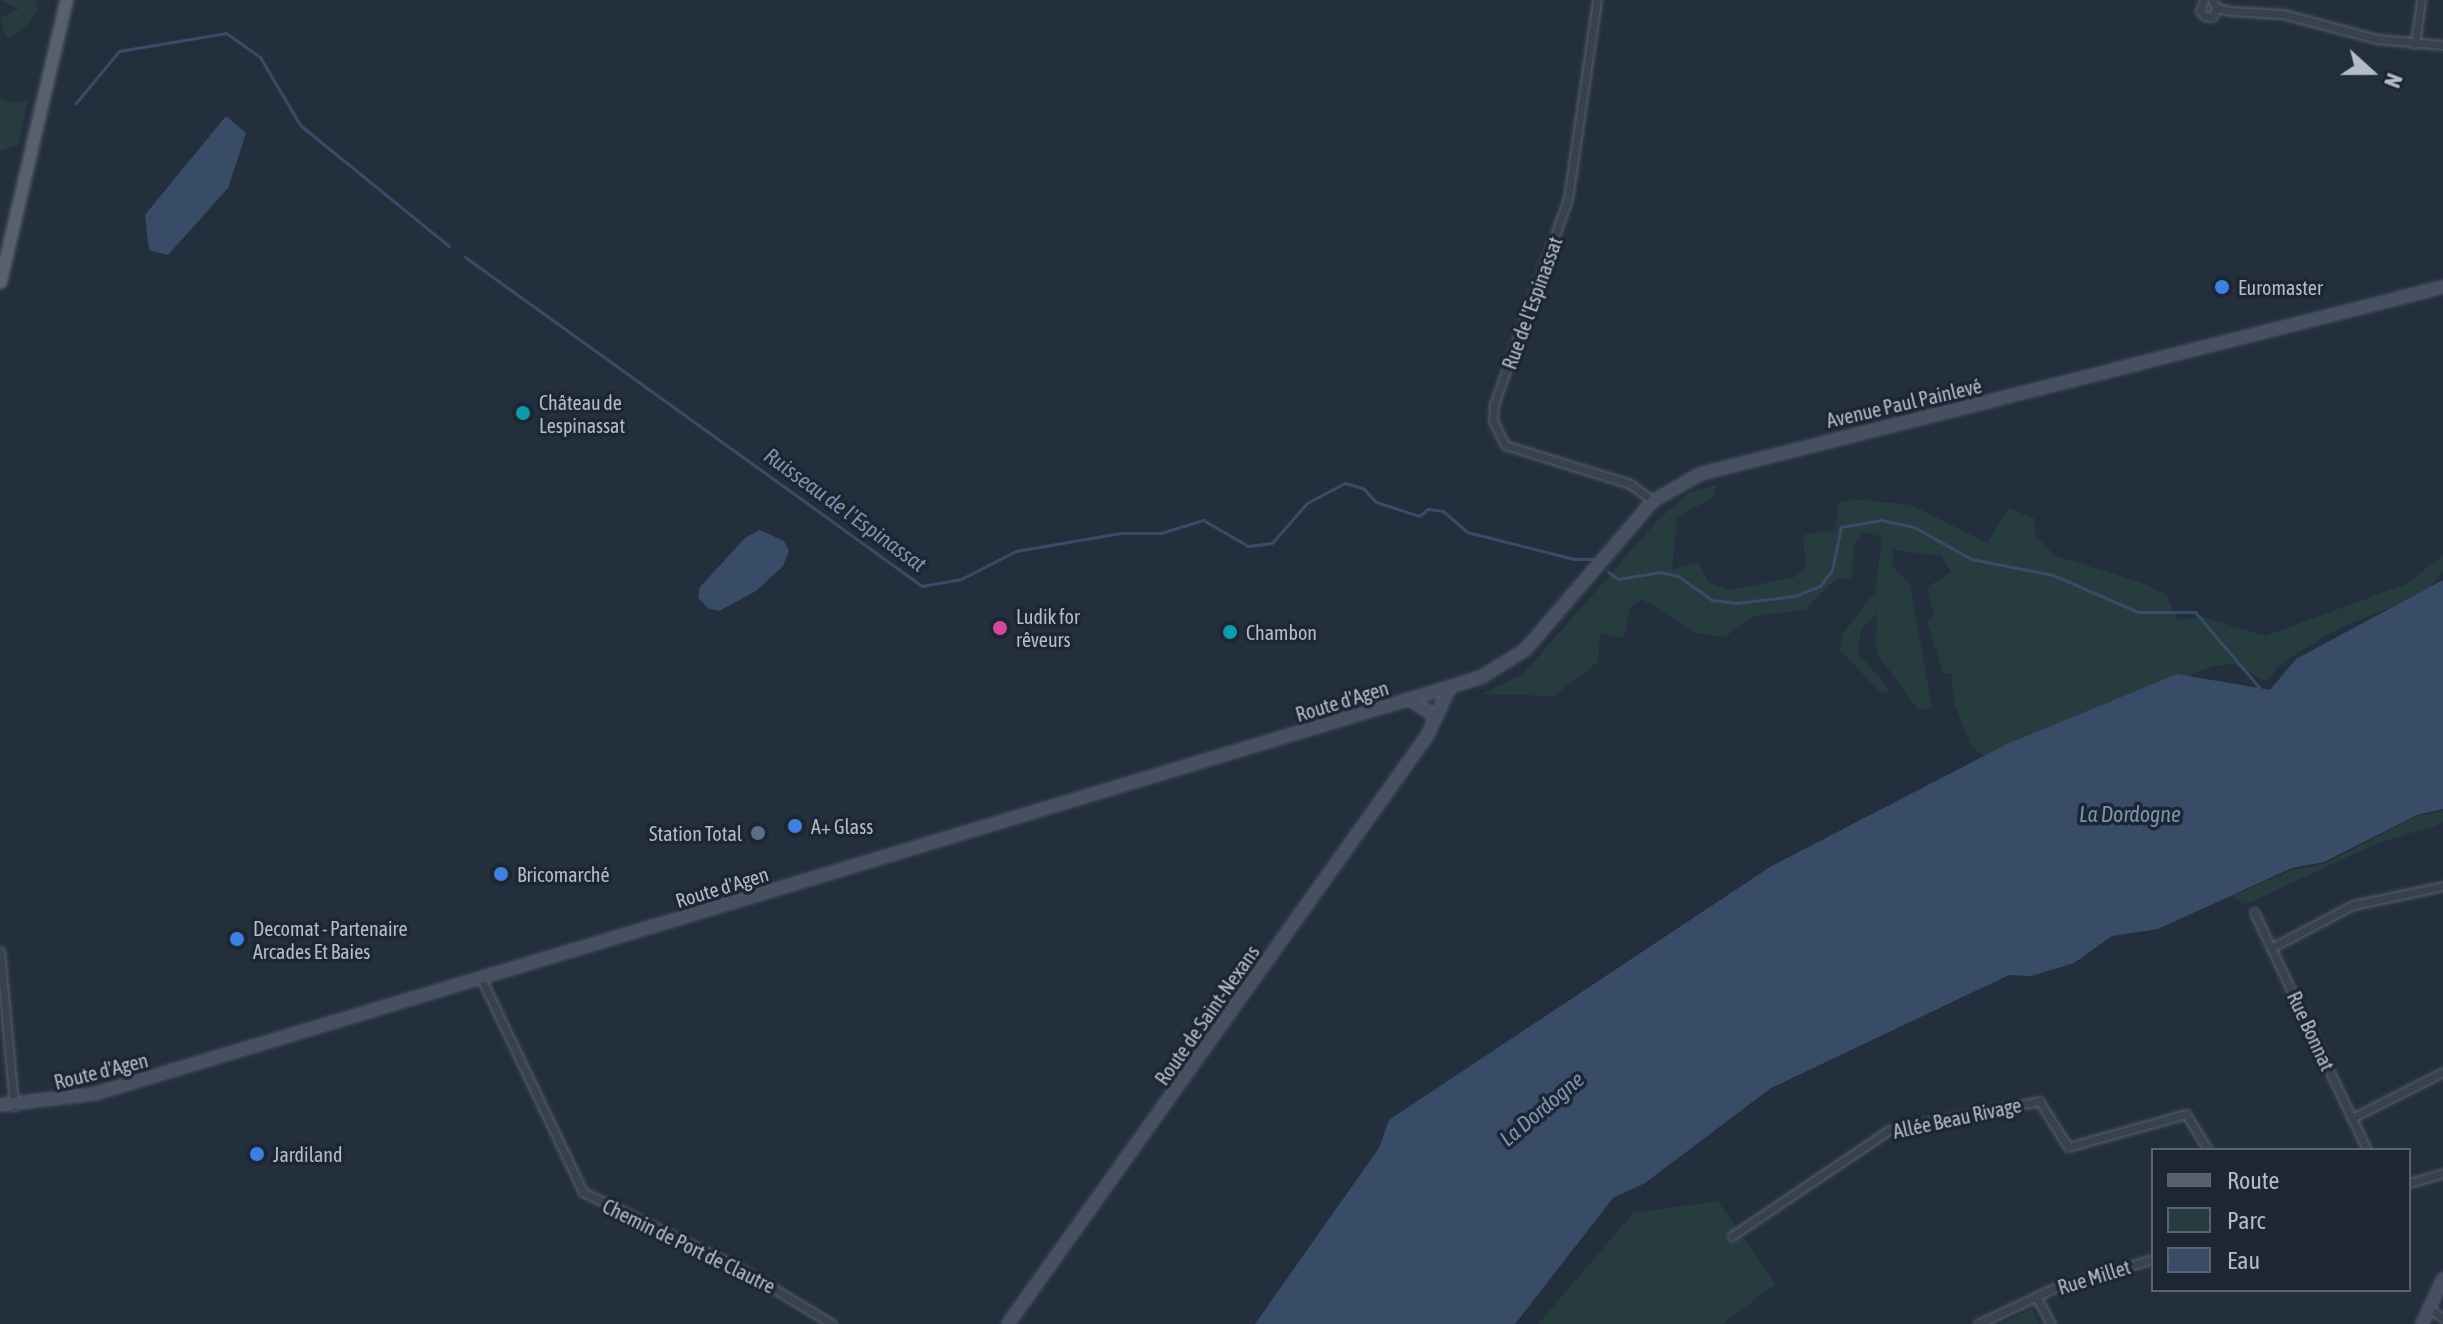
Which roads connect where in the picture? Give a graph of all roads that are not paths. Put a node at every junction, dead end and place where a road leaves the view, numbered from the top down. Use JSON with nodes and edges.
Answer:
{"nodes":[{"id":1,"x":59,"y":0,"type":"edge"},
{"id":2,"x":66,"y":0,"type":"edge"},
{"id":3,"x":1597,"y":0,"type":"edge"},
{"id":4,"x":2204,"y":0,"type":"edge"},
{"id":5,"x":2421,"y":0,"type":"edge"},
{"id":6,"x":2215,"y":4,"type":"edge"},
{"id":7,"x":2415,"y":44,"type":"junction"},
{"id":8,"x":2443,"y":45,"type":"edge"},
{"id":9,"x":0,"y":251,"type":"edge"},
{"id":10,"x":0,"y":282,"type":"edge"},
{"id":11,"x":2443,"y":287,"type":"edge"},
{"id":12,"x":1653,"y":501,"type":"junction"},
{"id":13,"x":1446,"y":689,"type":"junction"},
{"id":14,"x":1408,"y":700,"type":"junction"},
{"id":15,"x":1434,"y":721,"type":"junction"},
{"id":16,"x":2443,"y":886,"type":"edge"},
{"id":17,"x":2254,"y":912,"type":"dead end"},
{"id":18,"x":2273,"y":947,"type":"junction"},
{"id":19,"x":0,"y":951,"type":"edge"},
{"id":20,"x":481,"y":978,"type":"junction"},
{"id":21,"x":2443,"y":1072,"type":"edge"},
{"id":22,"x":0,"y":1105,"type":"edge"},
{"id":23,"x":14,"y":1106,"type":"junction"},
{"id":24,"x":2352,"y":1118,"type":"junction"},
{"id":25,"x":2207,"y":1148,"type":"edge"},
{"id":26,"x":2366,"y":1148,"type":"edge"},
{"id":27,"x":2443,"y":1173,"type":"edge"},
{"id":28,"x":2411,"y":1182,"type":"edge"},
{"id":29,"x":1732,"y":1236,"type":"dead end"},
{"id":30,"x":2151,"y":1260,"type":"edge"},
{"id":31,"x":2443,"y":1279,"type":"edge"},
{"id":32,"x":2036,"y":1296,"type":"junction"},
{"id":33,"x":2429,"y":1308,"type":"junction"},
{"id":34,"x":2443,"y":1318,"type":"edge"},
{"id":35,"x":832,"y":1324,"type":"edge"},
{"id":36,"x":1008,"y":1324,"type":"edge"},
{"id":37,"x":1978,"y":1324,"type":"edge"},
{"id":38,"x":2051,"y":1324,"type":"edge"},
{"id":39,"x":2422,"y":1324,"type":"edge"}],
"edges":[{"from":1,"to":9,"type":"main road"},
{"from":2,"to":10,"type":"main road"},
{"from":3,"to":12,"type":"street","name":"Rue de l'Espinassat"},
{"from":4,"to":6,"type":"street"},
{"from":5,"to":7,"type":"street"},
{"from":6,"to":7,"type":"street"},
{"from":7,"to":8,"type":"street"},
{"from":11,"to":12,"type":"main road","name":"Avenue Paul Painlevé"},
{"from":12,"to":13,"type":"main road","name":"Avenue Paul Painlevé"},
{"from":13,"to":14,"type":"main road","name":"Route d'Agen"},
{"from":13,"to":15,"type":"main road","name":"Route de Saint-Nexans"},
{"from":14,"to":15,"type":"main road"},
{"from":14,"to":20,"type":"main road","name":"Route d'Agen"},
{"from":15,"to":36,"type":"main road","name":"Route de Saint-Nexans"},
{"from":16,"to":18,"type":"street"},
{"from":17,"to":18,"type":"street","name":"Rue Bonnat"},
{"from":18,"to":24,"type":"street","name":"Rue Bonnat"},
{"from":19,"to":23,"type":"street"},
{"from":20,"to":23,"type":"main road","name":"Route d'Agen"},
{"from":20,"to":35,"type":"street","name":"Chemin de Port de Clautre"},
{"from":21,"to":24,"type":"street"},
{"from":22,"to":23,"type":"main road","name":"Route d'Agen"},
{"from":24,"to":26,"type":"street","name":"Rue Bonnat"},
{"from":25,"to":29,"type":"street","name":"Allée Beau Rivage"},
{"from":27,"to":28,"type":"street"},
{"from":30,"to":32,"type":"street","name":"Rue Millet"},
{"from":31,"to":33,"type":"main road"},
{"from":32,"to":37,"type":"street","name":"Rue Millet"},
{"from":32,"to":38,"type":"street"},
{"from":33,"to":34,"type":"street"},
{"from":33,"to":39,"type":"main road"}]}
